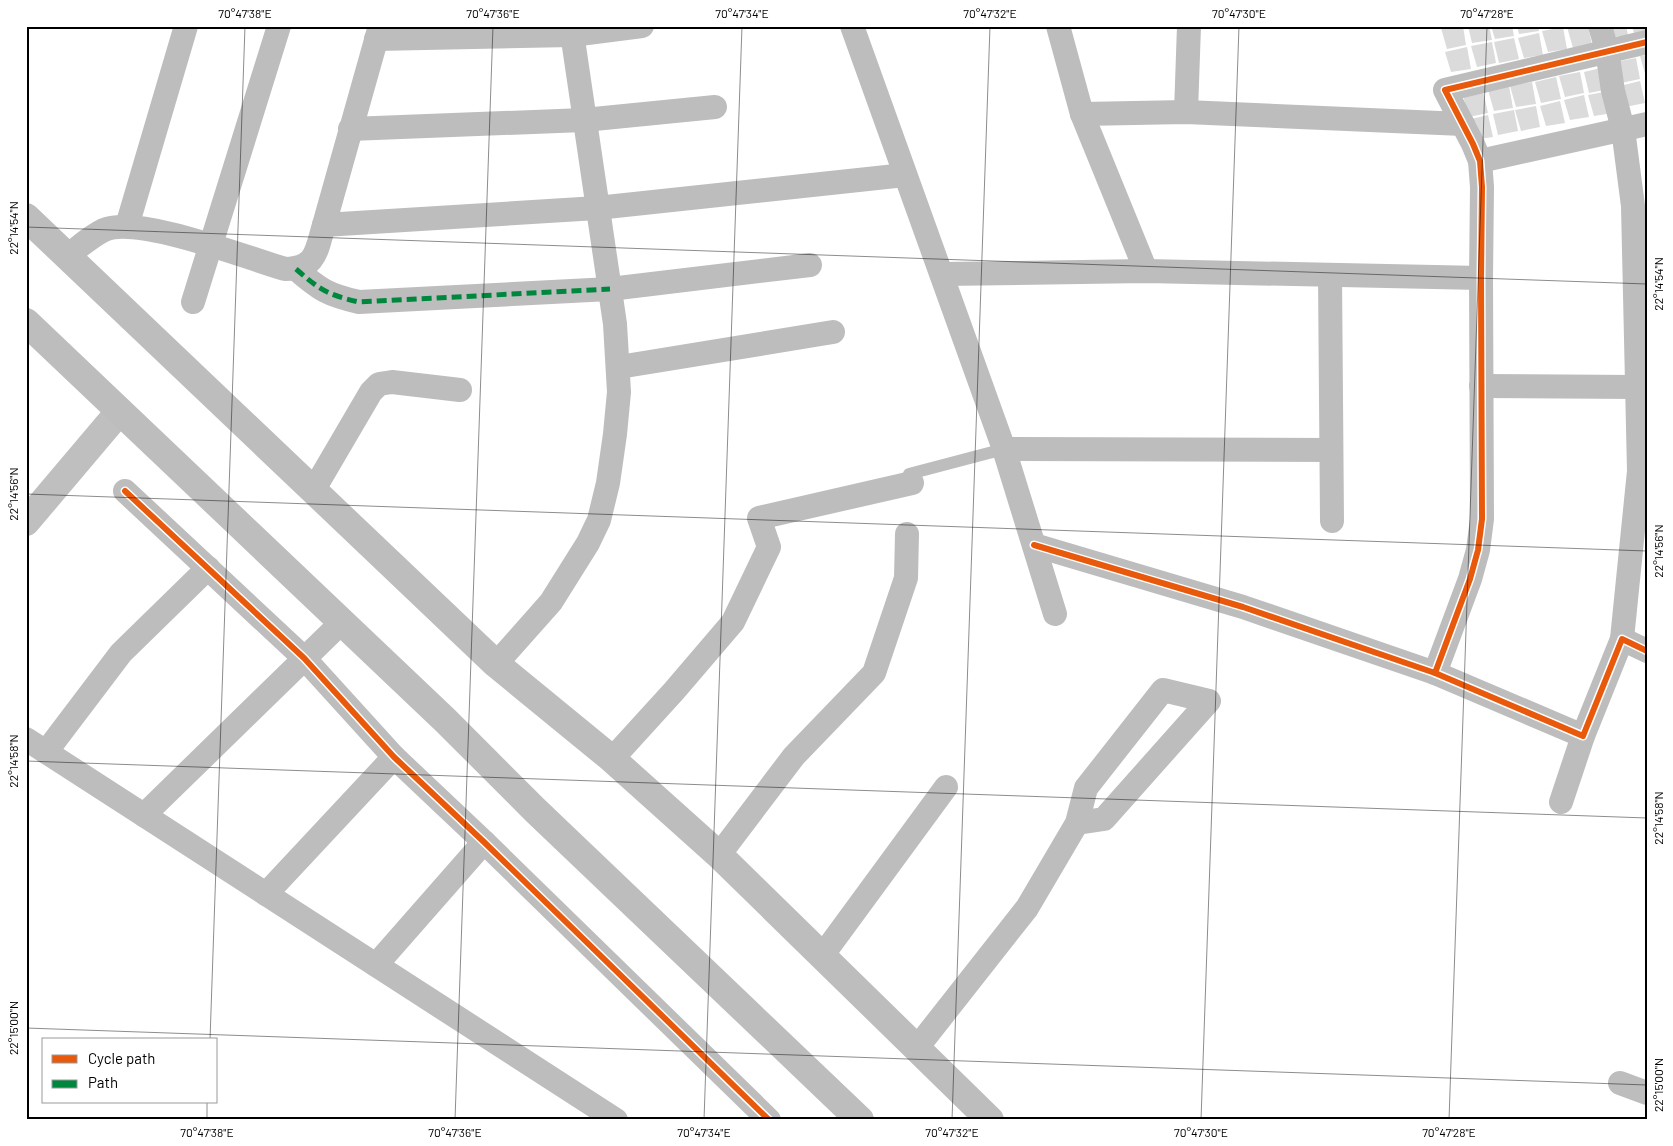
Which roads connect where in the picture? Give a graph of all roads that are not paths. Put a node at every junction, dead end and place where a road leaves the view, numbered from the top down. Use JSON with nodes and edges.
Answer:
{"nodes":[{"id":1,"x":186,"y":26,"type":"edge"},
{"id":2,"x":279,"y":26,"type":"edge"},
{"id":3,"x":642,"y":26,"type":"edge"},
{"id":4,"x":852,"y":26,"type":"edge"},
{"id":5,"x":1058,"y":26,"type":"edge"},
{"id":6,"x":1189,"y":26,"type":"edge"},
{"id":7,"x":1600,"y":26,"type":"edge"},
{"id":8,"x":572,"y":31,"type":"edge"},
{"id":9,"x":378,"y":33,"type":"edge"},
{"id":10,"x":1647,"y":42,"type":"edge"},
{"id":11,"x":1607,"y":50,"type":"junction"},
{"id":12,"x":715,"y":107,"type":"dead end"},
{"id":13,"x":1186,"y":112,"type":"junction"},
{"id":14,"x":1082,"y":114,"type":"junction"},
{"id":15,"x":584,"y":120,"type":"junction"},
{"id":16,"x":1463,"y":124,"type":"junction"},
{"id":17,"x":1647,"y":124,"type":"edge"},
{"id":18,"x":350,"y":129,"type":"junction"},
{"id":19,"x":1623,"y":129,"type":"junction"},
{"id":20,"x":1480,"y":161,"type":"junction"},
{"id":21,"x":905,"y":175,"type":"junction"},
{"id":22,"x":1640,"y":205,"type":"edge"},
{"id":23,"x":597,"y":208,"type":"junction"},
{"id":24,"x":26,"y":217,"type":"edge"},
{"id":25,"x":324,"y":225,"type":"junction"},
{"id":26,"x":127,"y":226,"type":"junction"},
{"id":27,"x":211,"y":246,"type":"junction"},
{"id":28,"x":66,"y":257,"type":"junction"},
{"id":29,"x":810,"y":265,"type":"dead end"},
{"id":30,"x":296,"y":269,"type":"junction"},
{"id":31,"x":1146,"y":271,"type":"junction"},
{"id":32,"x":942,"y":274,"type":"junction"},
{"id":33,"x":1330,"y":275,"type":"junction"},
{"id":34,"x":1481,"y":278,"type":"junction"},
{"id":35,"x":610,"y":288,"type":"junction"},
{"id":36,"x":193,"y":302,"type":"dead end"},
{"id":37,"x":26,"y":322,"type":"edge"},
{"id":38,"x":833,"y":332,"type":"dead end"},
{"id":39,"x":619,"y":367,"type":"junction"},
{"id":40,"x":1481,"y":386,"type":"junction"},
{"id":41,"x":1637,"y":387,"type":"junction"},
{"id":42,"x":460,"y":390,"type":"dead end"},
{"id":43,"x":119,"y":412,"type":"junction"},
{"id":44,"x":1004,"y":449,"type":"junction"},
{"id":45,"x":1331,"y":450,"type":"junction"},
{"id":46,"x":1643,"y":471,"type":"edge"},
{"id":47,"x":910,"y":478,"type":"joint"},
{"id":48,"x":313,"y":490,"type":"junction"},
{"id":49,"x":125,"y":491,"type":"dead end"},
{"id":50,"x":1332,"y":521,"type":"dead end"},
{"id":51,"x":26,"y":522,"type":"edge"},
{"id":52,"x":907,"y":534,"type":"dead end"},
{"id":53,"x":1034,"y":544,"type":"junction"},
{"id":54,"x":208,"y":568,"type":"junction"},
{"id":55,"x":1055,"y":614,"type":"dead end"},
{"id":56,"x":342,"y":622,"type":"junction"},
{"id":57,"x":1622,"y":639,"type":"junction"},
{"id":58,"x":1647,"y":651,"type":"edge"},
{"id":59,"x":304,"y":658,"type":"junction"},
{"id":60,"x":496,"y":664,"type":"junction"},
{"id":61,"x":1435,"y":673,"type":"junction"},
{"id":62,"x":1583,"y":736,"type":"junction"},
{"id":63,"x":36,"y":746,"type":"edge"},
{"id":64,"x":394,"y":757,"type":"junction"},
{"id":65,"x":612,"y":759,"type":"junction"},
{"id":66,"x":946,"y":787,"type":"dead end"},
{"id":67,"x":1561,"y":802,"type":"dead end"},
{"id":68,"x":144,"y":815,"type":"junction"},
{"id":69,"x":1077,"y":823,"type":"junction"},
{"id":70,"x":484,"y":842,"type":"junction"},
{"id":71,"x":719,"y":854,"type":"junction"},
{"id":72,"x":266,"y":894,"type":"junction"},
{"id":73,"x":822,"y":956,"type":"junction"},
{"id":74,"x":376,"y":965,"type":"junction"},
{"id":75,"x":916,"y":1049,"type":"junction"},
{"id":76,"x":1620,"y":1082,"type":"dead end"},
{"id":77,"x":1647,"y":1093,"type":"edge"},
{"id":78,"x":613,"y":1119,"type":"edge"},
{"id":79,"x":769,"y":1120,"type":"edge"},
{"id":80,"x":860,"y":1120,"type":"edge"},
{"id":81,"x":990,"y":1120,"type":"edge"}],
"edges":[{"from":1,"to":26,"type":"street"},
{"from":2,"to":27,"type":"street"},
{"from":3,"to":8,"type":"street"},
{"from":4,"to":21,"type":"street"},
{"from":5,"to":14,"type":"street"},
{"from":6,"to":13,"type":"street"},
{"from":7,"to":11,"type":"street"},
{"from":8,"to":9,"type":"street"},
{"from":8,"to":15,"type":"street"},
{"from":9,"to":18,"type":"street"},
{"from":10,"to":11,"type":"street"},
{"from":11,"to":16,"type":"street"},
{"from":11,"to":19,"type":"street"},
{"from":12,"to":15,"type":"street"},
{"from":13,"to":14,"type":"street"},
{"from":13,"to":16,"type":"street"},
{"from":14,"to":31,"type":"street"},
{"from":15,"to":18,"type":"street"},
{"from":15,"to":23,"type":"street"},
{"from":16,"to":20,"type":"street"},
{"from":17,"to":19,"type":"street"},
{"from":18,"to":25,"type":"street"},
{"from":19,"to":20,"type":"street"},
{"from":19,"to":22,"type":"street"},
{"from":20,"to":34,"type":"street"},
{"from":21,"to":23,"type":"street"},
{"from":21,"to":32,"type":"street"},
{"from":22,"to":41,"type":"street"},
{"from":23,"to":25,"type":"street"},
{"from":23,"to":35,"type":"street"},
{"from":24,"to":28,"type":"highway"},
{"from":25,"to":30,"type":"street"},
{"from":26,"to":27,"type":"street"},
{"from":26,"to":28,"type":"street"},
{"from":27,"to":30,"type":"street"},
{"from":27,"to":36,"type":"street"},
{"from":28,"to":48,"type":"highway"},
{"from":29,"to":35,"type":"street"},
{"from":30,"to":35,"type":"street"},
{"from":31,"to":32,"type":"street"},
{"from":31,"to":33,"type":"street"},
{"from":32,"to":44,"type":"street"},
{"from":33,"to":34,"type":"street"},
{"from":33,"to":45,"type":"street"},
{"from":34,"to":40,"type":"street"},
{"from":35,"to":39,"type":"street"},
{"from":37,"to":43,"type":"highway"},
{"from":38,"to":39,"type":"street"},
{"from":39,"to":60,"type":"street"},
{"from":40,"to":41,"type":"street"},
{"from":40,"to":61,"type":"street"},
{"from":41,"to":46,"type":"street"},
{"from":42,"to":48,"type":"street"},
{"from":43,"to":51,"type":"street"},
{"from":43,"to":56,"type":"highway"},
{"from":44,"to":45,"type":"street"},
{"from":44,"to":47,"type":"lane"},
{"from":44,"to":53,"type":"street"},
{"from":45,"to":50,"type":"street"},
{"from":46,"to":57,"type":"street"},
{"from":47,"to":65,"type":"street"},
{"from":48,"to":60,"type":"highway"},
{"from":49,"to":54,"type":"street"},
{"from":52,"to":71,"type":"street"},
{"from":53,"to":55,"type":"street"},
{"from":53,"to":61,"type":"street"},
{"from":54,"to":59,"type":"street"},
{"from":54,"to":63,"type":"street"},
{"from":56,"to":59,"type":"street"},
{"from":56,"to":80,"type":"highway"},
{"from":57,"to":58,"type":"street"},
{"from":57,"to":62,"type":"street"},
{"from":59,"to":64,"type":"street"},
{"from":59,"to":68,"type":"street"},
{"from":60,"to":65,"type":"highway"},
{"from":61,"to":62,"type":"street"},
{"from":62,"to":67,"type":"street"},
{"from":63,"to":68,"type":"street"},
{"from":64,"to":70,"type":"street"},
{"from":64,"to":72,"type":"street"},
{"from":65,"to":71,"type":"highway"},
{"from":66,"to":73,"type":"street"},
{"from":68,"to":72,"type":"street"},
{"from":69,"to":69,"type":"street"},
{"from":69,"to":75,"type":"street"},
{"from":70,"to":74,"type":"street"},
{"from":70,"to":79,"type":"street"},
{"from":71,"to":73,"type":"highway"},
{"from":72,"to":74,"type":"street"},
{"from":73,"to":75,"type":"highway"},
{"from":74,"to":78,"type":"street"},
{"from":75,"to":81,"type":"highway"},
{"from":76,"to":77,"type":"street"}]}
